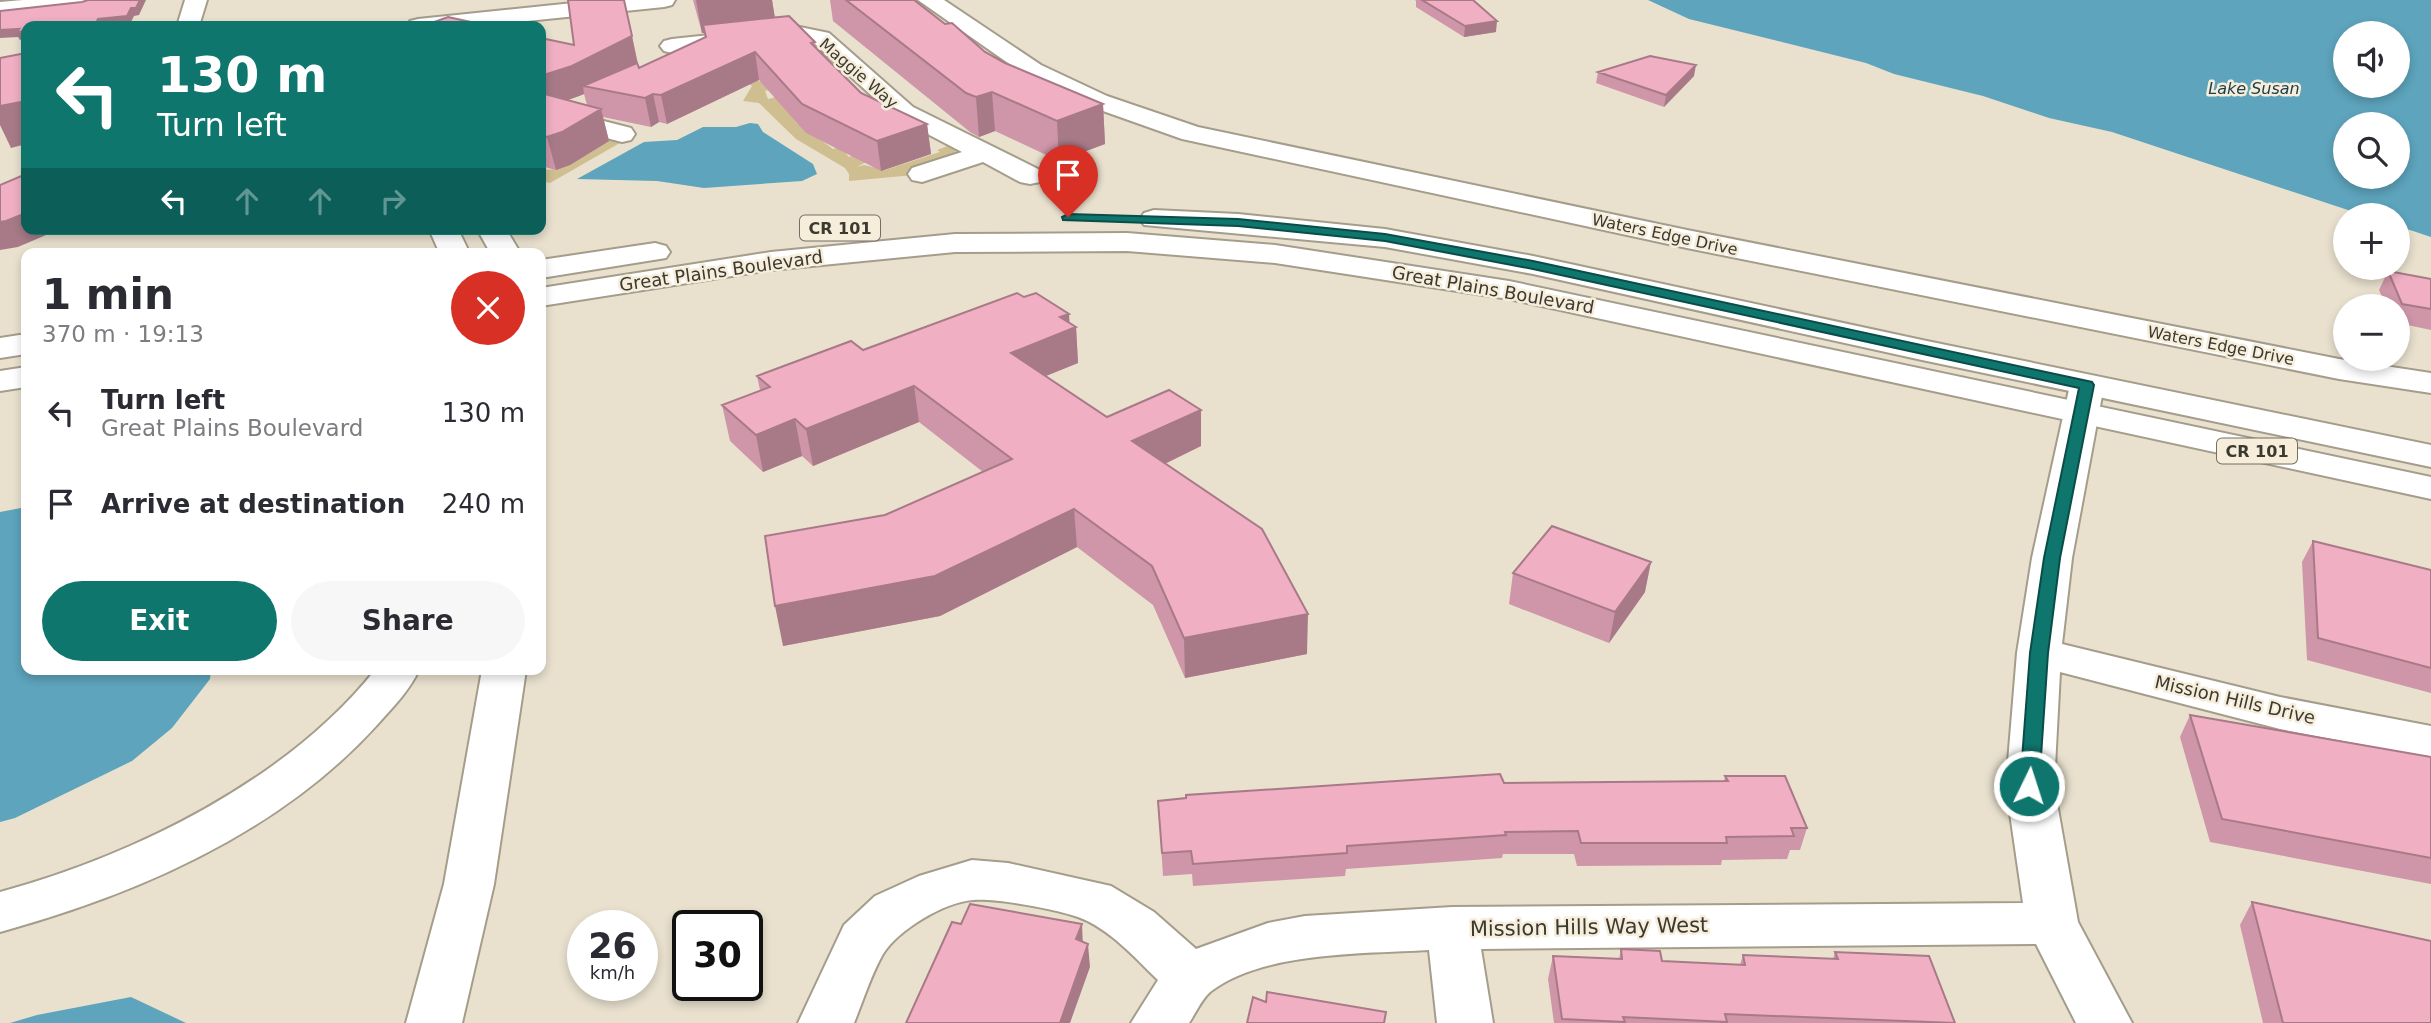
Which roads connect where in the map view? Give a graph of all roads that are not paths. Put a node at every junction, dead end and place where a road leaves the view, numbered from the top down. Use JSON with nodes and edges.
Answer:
{"nodes":[{"id":1,"x":84,"y":0,"type":"edge"},
{"id":2,"x":196,"y":0,"type":"edge"},
{"id":3,"x":662,"y":0,"type":"edge"},
{"id":4,"x":929,"y":0,"type":"edge"},
{"id":5,"x":0,"y":9,"type":"edge"},
{"id":6,"x":190,"y":21,"type":"edge"},
{"id":7,"x":465,"y":21,"type":"edge"},
{"id":8,"x":589,"y":101,"type":"edge"},
{"id":9,"x":949,"y":113,"type":"edge"},
{"id":10,"x":548,"y":115,"type":"edge"},
{"id":11,"x":921,"y":122,"type":"junction"},
{"id":12,"x":622,"y":134,"type":"dead end"},
{"id":13,"x":984,"y":153,"type":"junction"},
{"id":14,"x":922,"y":174,"type":"dead end"},
{"id":15,"x":1030,"y":176,"type":"dead end"},
{"id":16,"x":546,"y":268,"type":"edge"},
{"id":17,"x":546,"y":296,"type":"edge"},
{"id":18,"x":21,"y":345,"type":"edge"},
{"id":19,"x":0,"y":348,"type":"edge"},
{"id":20,"x":21,"y":378,"type":"edge"},
{"id":21,"x":0,"y":381,"type":"edge"},
{"id":22,"x":2431,"y":383,"type":"edge"},
{"id":23,"x":2084,"y":400,"type":"junction"},
{"id":24,"x":2431,"y":456,"type":"edge"},
{"id":25,"x":2431,"y":488,"type":"edge"},
{"id":26,"x":2039,"y":653,"type":"junction"},
{"id":27,"x":394,"y":675,"type":"edge"},
{"id":28,"x":503,"y":675,"type":"edge"},
{"id":29,"x":2431,"y":742,"type":"edge"},
{"id":30,"x":0,"y":912,"type":"edge"},
{"id":31,"x":2052,"y":923,"type":"junction"},
{"id":32,"x":1452,"y":928,"type":"junction"},
{"id":33,"x":1190,"y":977,"type":"junction"},
{"id":34,"x":434,"y":1023,"type":"edge"},
{"id":35,"x":826,"y":1023,"type":"edge"},
{"id":36,"x":1158,"y":1023,"type":"edge"},
{"id":37,"x":1465,"y":1023,"type":"edge"},
{"id":38,"x":2104,"y":1023,"type":"edge"}],
"edges":[{"from":1,"to":5,"type":"main road"},
{"from":2,"to":6,"type":"main road"},
{"from":3,"to":7,"type":"main road"},
{"from":3,"to":11,"type":"main road","name":"Maggie Way"},
{"from":4,"to":22,"type":"main road","name":"Waters Edge Drive"},
{"from":8,"to":10,"type":"main road"},
{"from":9,"to":11,"type":"main road"},
{"from":10,"to":12,"type":"main road"},
{"from":11,"to":13,"type":"main road","name":"Maggie Way"},
{"from":13,"to":14,"type":"main road"},
{"from":13,"to":15,"type":"main road","name":"Maggie Way"},
{"from":16,"to":23,"type":"main road","name":"Great Plains Boulevard","number":"CR 101"},
{"from":17,"to":23,"type":"main road","name":"Great Plains Boulevard","number":"CR 101"},
{"from":18,"to":19,"type":"main road"},
{"from":20,"to":21,"type":"main road"},
{"from":23,"to":24,"type":"main road","name":"Great Plains Boulevard","number":"CR 101"},
{"from":23,"to":25,"type":"main road","name":"Great Plains Boulevard","number":"CR 101"},
{"from":23,"to":26,"type":"main road"},
{"from":26,"to":29,"type":"main road","name":"Mission Hills Drive"},
{"from":26,"to":31,"type":"main road"},
{"from":27,"to":30,"type":"main road"},
{"from":28,"to":34,"type":"main road"},
{"from":31,"to":32,"type":"main road","name":"Mission Hills Way West"},
{"from":31,"to":38,"type":"main road"},
{"from":32,"to":33,"type":"main road","name":"Mission Hills Way West"},
{"from":32,"to":37,"type":"main road"},
{"from":33,"to":35,"type":"main road"},
{"from":33,"to":36,"type":"main road","name":"Mission Hills Way West"}]}
